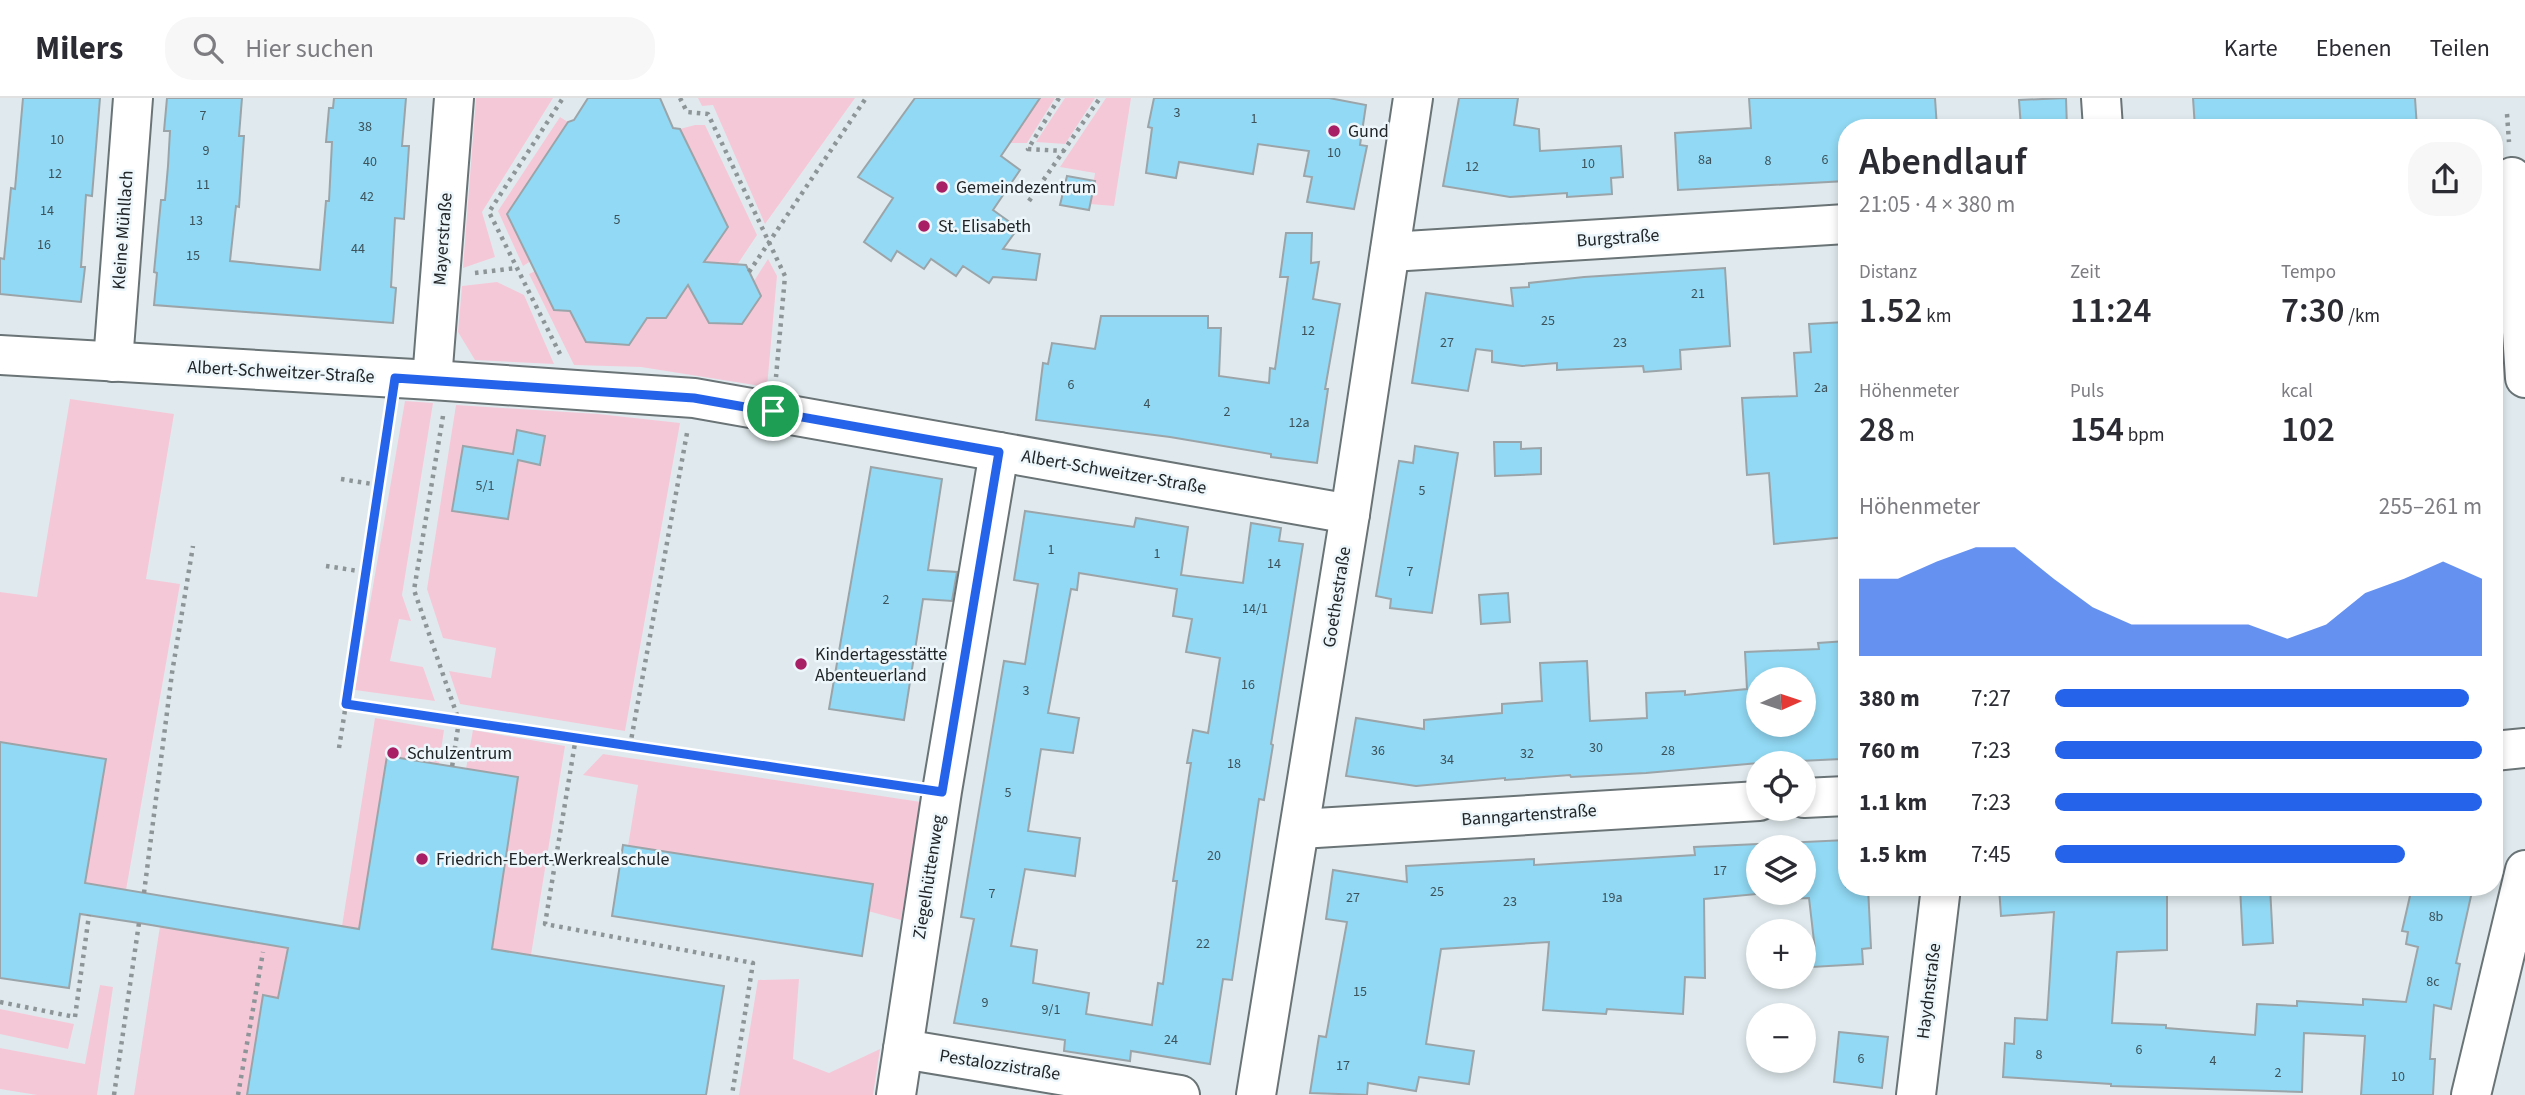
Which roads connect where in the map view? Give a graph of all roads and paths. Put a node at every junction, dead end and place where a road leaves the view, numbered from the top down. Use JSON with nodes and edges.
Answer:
{"nodes":[{"id":1,"x":133,"y":98,"type":"edge"},
{"id":2,"x":454,"y":98,"type":"edge"},
{"id":3,"x":563,"y":98,"type":"edge"},
{"id":4,"x":680,"y":98,"type":"edge"},
{"id":5,"x":866,"y":98,"type":"edge"},
{"id":6,"x":1059,"y":98,"type":"edge"},
{"id":7,"x":1100,"y":98,"type":"edge"},
{"id":8,"x":1413,"y":98,"type":"edge"},
{"id":9,"x":2101,"y":98,"type":"edge"},
{"id":10,"x":2102,"y":119,"type":"edge"},
{"id":11,"x":1064,"y":151,"type":"junction"},
{"id":12,"x":2510,"y":177,"type":"edge"},
{"id":13,"x":1029,"y":201,"type":"dead end"},
{"id":14,"x":1838,"y":223,"type":"edge"},
{"id":15,"x":768,"y":243,"type":"junction"},
{"id":16,"x":1390,"y":251,"type":"junction"},
{"id":17,"x":749,"y":272,"type":"dead end"},
{"id":18,"x":0,"y":355,"type":"edge"},
{"id":19,"x":113,"y":362,"type":"junction"},
{"id":20,"x":2525,"y":378,"type":"edge"},
{"id":21,"x":425,"y":379,"type":"junction"},
{"id":22,"x":577,"y":390,"type":"junction"},
{"id":23,"x":694,"y":398,"type":"junction"},
{"id":24,"x":773,"y":411,"type":"junction"},
{"id":25,"x":999,"y":452,"type":"junction"},
{"id":26,"x":341,"y":479,"type":"dead end"},
{"id":27,"x":378,"y":485,"type":"junction"},
{"id":28,"x":1350,"y":514,"type":"junction"},
{"id":29,"x":193,"y":546,"type":"dead end"},
{"id":30,"x":326,"y":566,"type":"dead end"},
{"id":31,"x":365,"y":572,"type":"junction"},
{"id":32,"x":346,"y":704,"type":"junction"},
{"id":33,"x":460,"y":721,"type":"junction"},
{"id":34,"x":576,"y":737,"type":"junction"},
{"id":35,"x":630,"y":746,"type":"junction"},
{"id":36,"x":339,"y":748,"type":"dead end"},
{"id":37,"x":2525,"y":748,"type":"edge"},
{"id":38,"x":2503,"y":750,"type":"edge"},
{"id":39,"x":452,"y":767,"type":"dead end"},
{"id":40,"x":942,"y":792,"type":"junction"},
{"id":41,"x":1838,"y":796,"type":"edge"},
{"id":42,"x":1816,"y":797,"type":"edge"},
{"id":43,"x":1746,"y":802,"type":"edge"},
{"id":44,"x":1300,"y":829,"type":"junction"},
{"id":45,"x":2525,"y":870,"type":"edge"},
{"id":46,"x":144,"y":893,"type":"dead end"},
{"id":47,"x":1940,"y":896,"type":"edge"},
{"id":48,"x":89,"y":915,"type":"dead end"},
{"id":49,"x":139,"y":923,"type":"dead end"},
{"id":50,"x":263,"y":952,"type":"dead end"},
{"id":51,"x":0,"y":1002,"type":"edge"},
{"id":52,"x":903,"y":1049,"type":"junction"},
{"id":53,"x":114,"y":1095,"type":"edge"},
{"id":54,"x":238,"y":1095,"type":"edge"},
{"id":55,"x":732,"y":1095,"type":"edge"},
{"id":56,"x":896,"y":1095,"type":"edge"},
{"id":57,"x":1180,"y":1095,"type":"edge"},
{"id":58,"x":1256,"y":1095,"type":"edge"},
{"id":59,"x":1916,"y":1095,"type":"edge"},
{"id":60,"x":2471,"y":1095,"type":"edge"}],
"edges":[{"from":1,"to":19,"type":"street","name":"Kleine Mühllach"},
{"from":2,"to":21,"type":"street","name":"Mayerstraße"},
{"from":3,"to":22,"type":"path"},
{"from":4,"to":15,"type":"path"},
{"from":5,"to":15,"type":"path"},
{"from":6,"to":11,"type":"path"},
{"from":7,"to":11,"type":"path"},
{"from":8,"to":16,"type":"street","name":"Goethestraße"},
{"from":9,"to":10,"type":"street"},
{"from":11,"to":13,"type":"path"},
{"from":12,"to":20,"type":"street"},
{"from":14,"to":16,"type":"street","name":"Burgstraße"},
{"from":15,"to":17,"type":"path"},
{"from":15,"to":24,"type":"path"},
{"from":16,"to":28,"type":"street","name":"Goethestraße"},
{"from":18,"to":19,"type":"street","name":"Albert-Schweitzer-Straße"},
{"from":19,"to":21,"type":"street","name":"Albert-Schweitzer-Straße"},
{"from":21,"to":22,"type":"street","name":"Albert-Schweitzer-Straße"},
{"from":21,"to":27,"type":"path"},
{"from":21,"to":33,"type":"path"},
{"from":22,"to":23,"type":"street","name":"Albert-Schweitzer-Straße"},
{"from":23,"to":24,"type":"street","name":"Albert-Schweitzer-Straße"},
{"from":23,"to":35,"type":"path"},
{"from":24,"to":25,"type":"street","name":"Albert-Schweitzer-Straße"},
{"from":25,"to":28,"type":"street","name":"Albert-Schweitzer-Straße"},
{"from":25,"to":40,"type":"street","name":"Ziegelhüttenweg"},
{"from":26,"to":27,"type":"path"},
{"from":27,"to":31,"type":"path"},
{"from":28,"to":44,"type":"street","name":"Goethestraße"},
{"from":29,"to":46,"type":"path"},
{"from":30,"to":31,"type":"path"},
{"from":31,"to":32,"type":"path"},
{"from":32,"to":33,"type":"path"},
{"from":32,"to":36,"type":"path"},
{"from":33,"to":34,"type":"path"},
{"from":33,"to":39,"type":"path"},
{"from":34,"to":35,"type":"path"},
{"from":34,"to":55,"type":"path"},
{"from":35,"to":40,"type":"path"},
{"from":37,"to":38,"type":"street"},
{"from":40,"to":52,"type":"street","name":"Ziegelhüttenweg"},
{"from":41,"to":42,"type":"street"},
{"from":43,"to":44,"type":"street","name":"Banngartenstraße"},
{"from":44,"to":58,"type":"street","name":"Goethestraße"},
{"from":45,"to":60,"type":"street"},
{"from":47,"to":59,"type":"street","name":"Haydnstraße"},
{"from":48,"to":51,"type":"path"},
{"from":49,"to":53,"type":"path"},
{"from":50,"to":54,"type":"path"},
{"from":52,"to":56,"type":"street","name":"Ziegelhüttenweg"},
{"from":52,"to":57,"type":"street","name":"Pestalozzistraße"}]}
